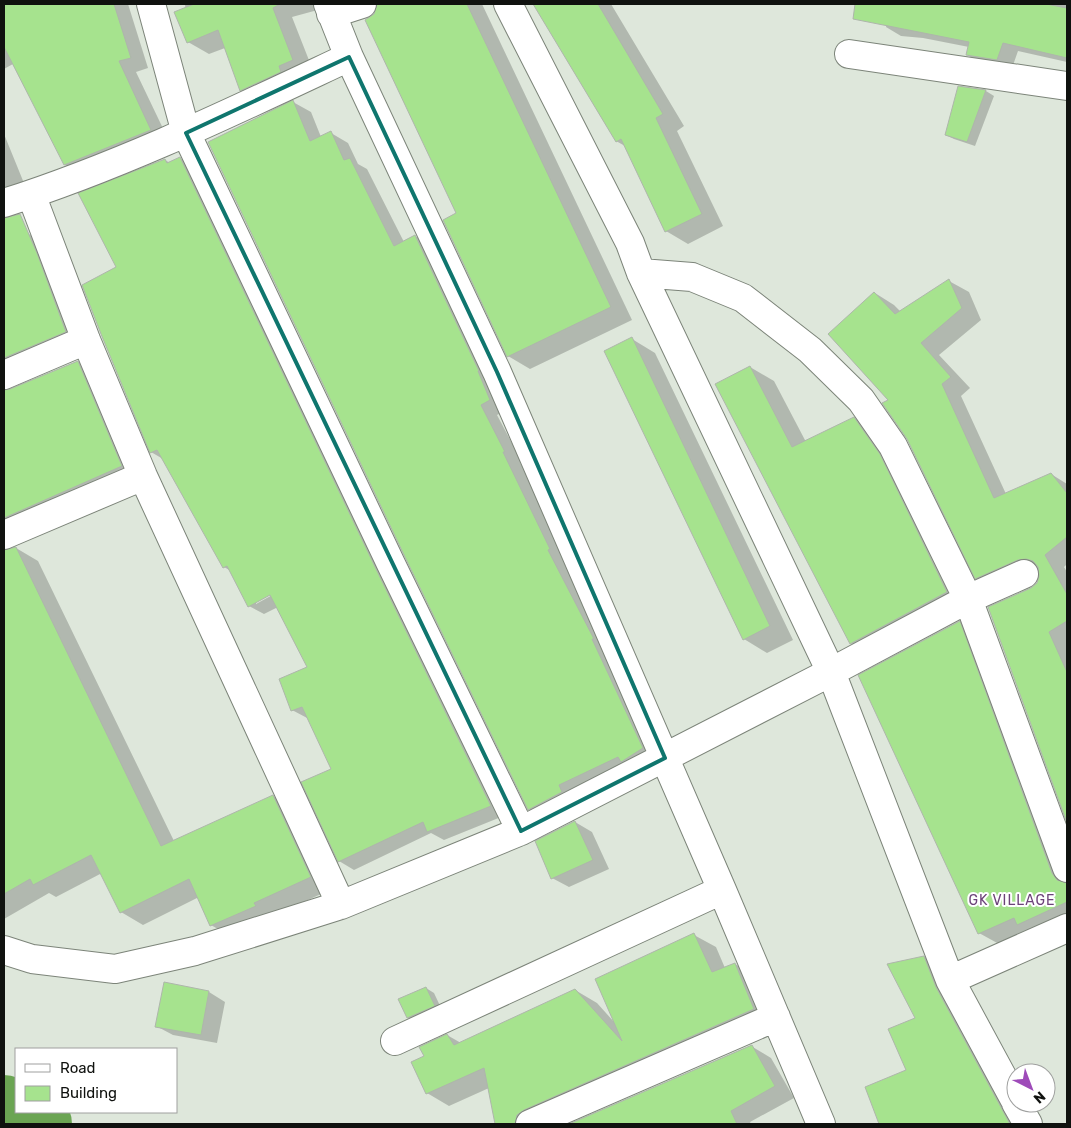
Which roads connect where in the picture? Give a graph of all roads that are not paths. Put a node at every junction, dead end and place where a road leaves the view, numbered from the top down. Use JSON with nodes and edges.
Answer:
{"nodes":[{"id":1,"x":151,"y":4,"type":"edge"},
{"id":2,"x":362,"y":4,"type":"edge"},
{"id":3,"x":508,"y":4,"type":"edge"},
{"id":4,"x":329,"y":9,"type":"edge"},
{"id":5,"x":849,"y":54,"type":"dead end"},
{"id":6,"x":349,"y":57,"type":"junction"},
{"id":7,"x":1067,"y":86,"type":"edge"},
{"id":8,"x":186,"y":133,"type":"junction"},
{"id":9,"x":30,"y":194,"type":"junction"},
{"id":10,"x":4,"y":203,"type":"edge"},
{"id":11,"x":640,"y":273,"type":"junction"},
{"id":12,"x":86,"y":340,"type":"junction"},
{"id":13,"x":4,"y":376,"type":"edge"},
{"id":14,"x":143,"y":476,"type":"junction"},
{"id":15,"x":4,"y":535,"type":"edge"},
{"id":16,"x":1024,"y":574,"type":"dead end"},
{"id":17,"x":968,"y":599,"type":"junction"},
{"id":18,"x":831,"y":672,"type":"junction"},
{"id":19,"x":665,"y":758,"type":"junction"},
{"id":20,"x":521,"y":832,"type":"junction"},
{"id":21,"x":1067,"y":868,"type":"edge"},
{"id":22,"x":722,"y":890,"type":"junction"},
{"id":23,"x":341,"y":905,"type":"junction"},
{"id":24,"x":1067,"y":928,"type":"edge"},
{"id":25,"x":4,"y":950,"type":"edge"},
{"id":26,"x":950,"y":980,"type":"junction"},
{"id":27,"x":776,"y":1017,"type":"junction"},
{"id":28,"x":395,"y":1041,"type":"dead end"},
{"id":29,"x":1006,"y":1084,"type":"edge"},
{"id":30,"x":1022,"y":1113,"type":"edge"},
{"id":31,"x":530,"y":1124,"type":"edge"},
{"id":32,"x":821,"y":1124,"type":"edge"},
{"id":33,"x":1028,"y":1124,"type":"edge"}],
"edges":[{"from":1,"to":8,"type":"street"},
{"from":2,"to":4,"type":"street"},
{"from":3,"to":11,"type":"street"},
{"from":4,"to":6,"type":"street"},
{"from":5,"to":7,"type":"street"},
{"from":6,"to":8,"type":"street"},
{"from":6,"to":19,"type":"street"},
{"from":8,"to":9,"type":"street"},
{"from":8,"to":20,"type":"street"},
{"from":9,"to":10,"type":"street"},
{"from":9,"to":12,"type":"street"},
{"from":11,"to":17,"type":"street"},
{"from":11,"to":18,"type":"street"},
{"from":12,"to":13,"type":"street"},
{"from":12,"to":14,"type":"street"},
{"from":14,"to":15,"type":"street"},
{"from":14,"to":23,"type":"street"},
{"from":16,"to":17,"type":"street"},
{"from":17,"to":18,"type":"street"},
{"from":17,"to":21,"type":"street"},
{"from":18,"to":19,"type":"street"},
{"from":18,"to":26,"type":"street"},
{"from":19,"to":20,"type":"street"},
{"from":19,"to":22,"type":"street"},
{"from":20,"to":23,"type":"street"},
{"from":22,"to":27,"type":"street"},
{"from":22,"to":28,"type":"street"},
{"from":23,"to":25,"type":"street"},
{"from":24,"to":26,"type":"street"},
{"from":26,"to":29,"type":"street"},
{"from":27,"to":31,"type":"street"},
{"from":27,"to":32,"type":"street"},
{"from":30,"to":33,"type":"street"}]}
